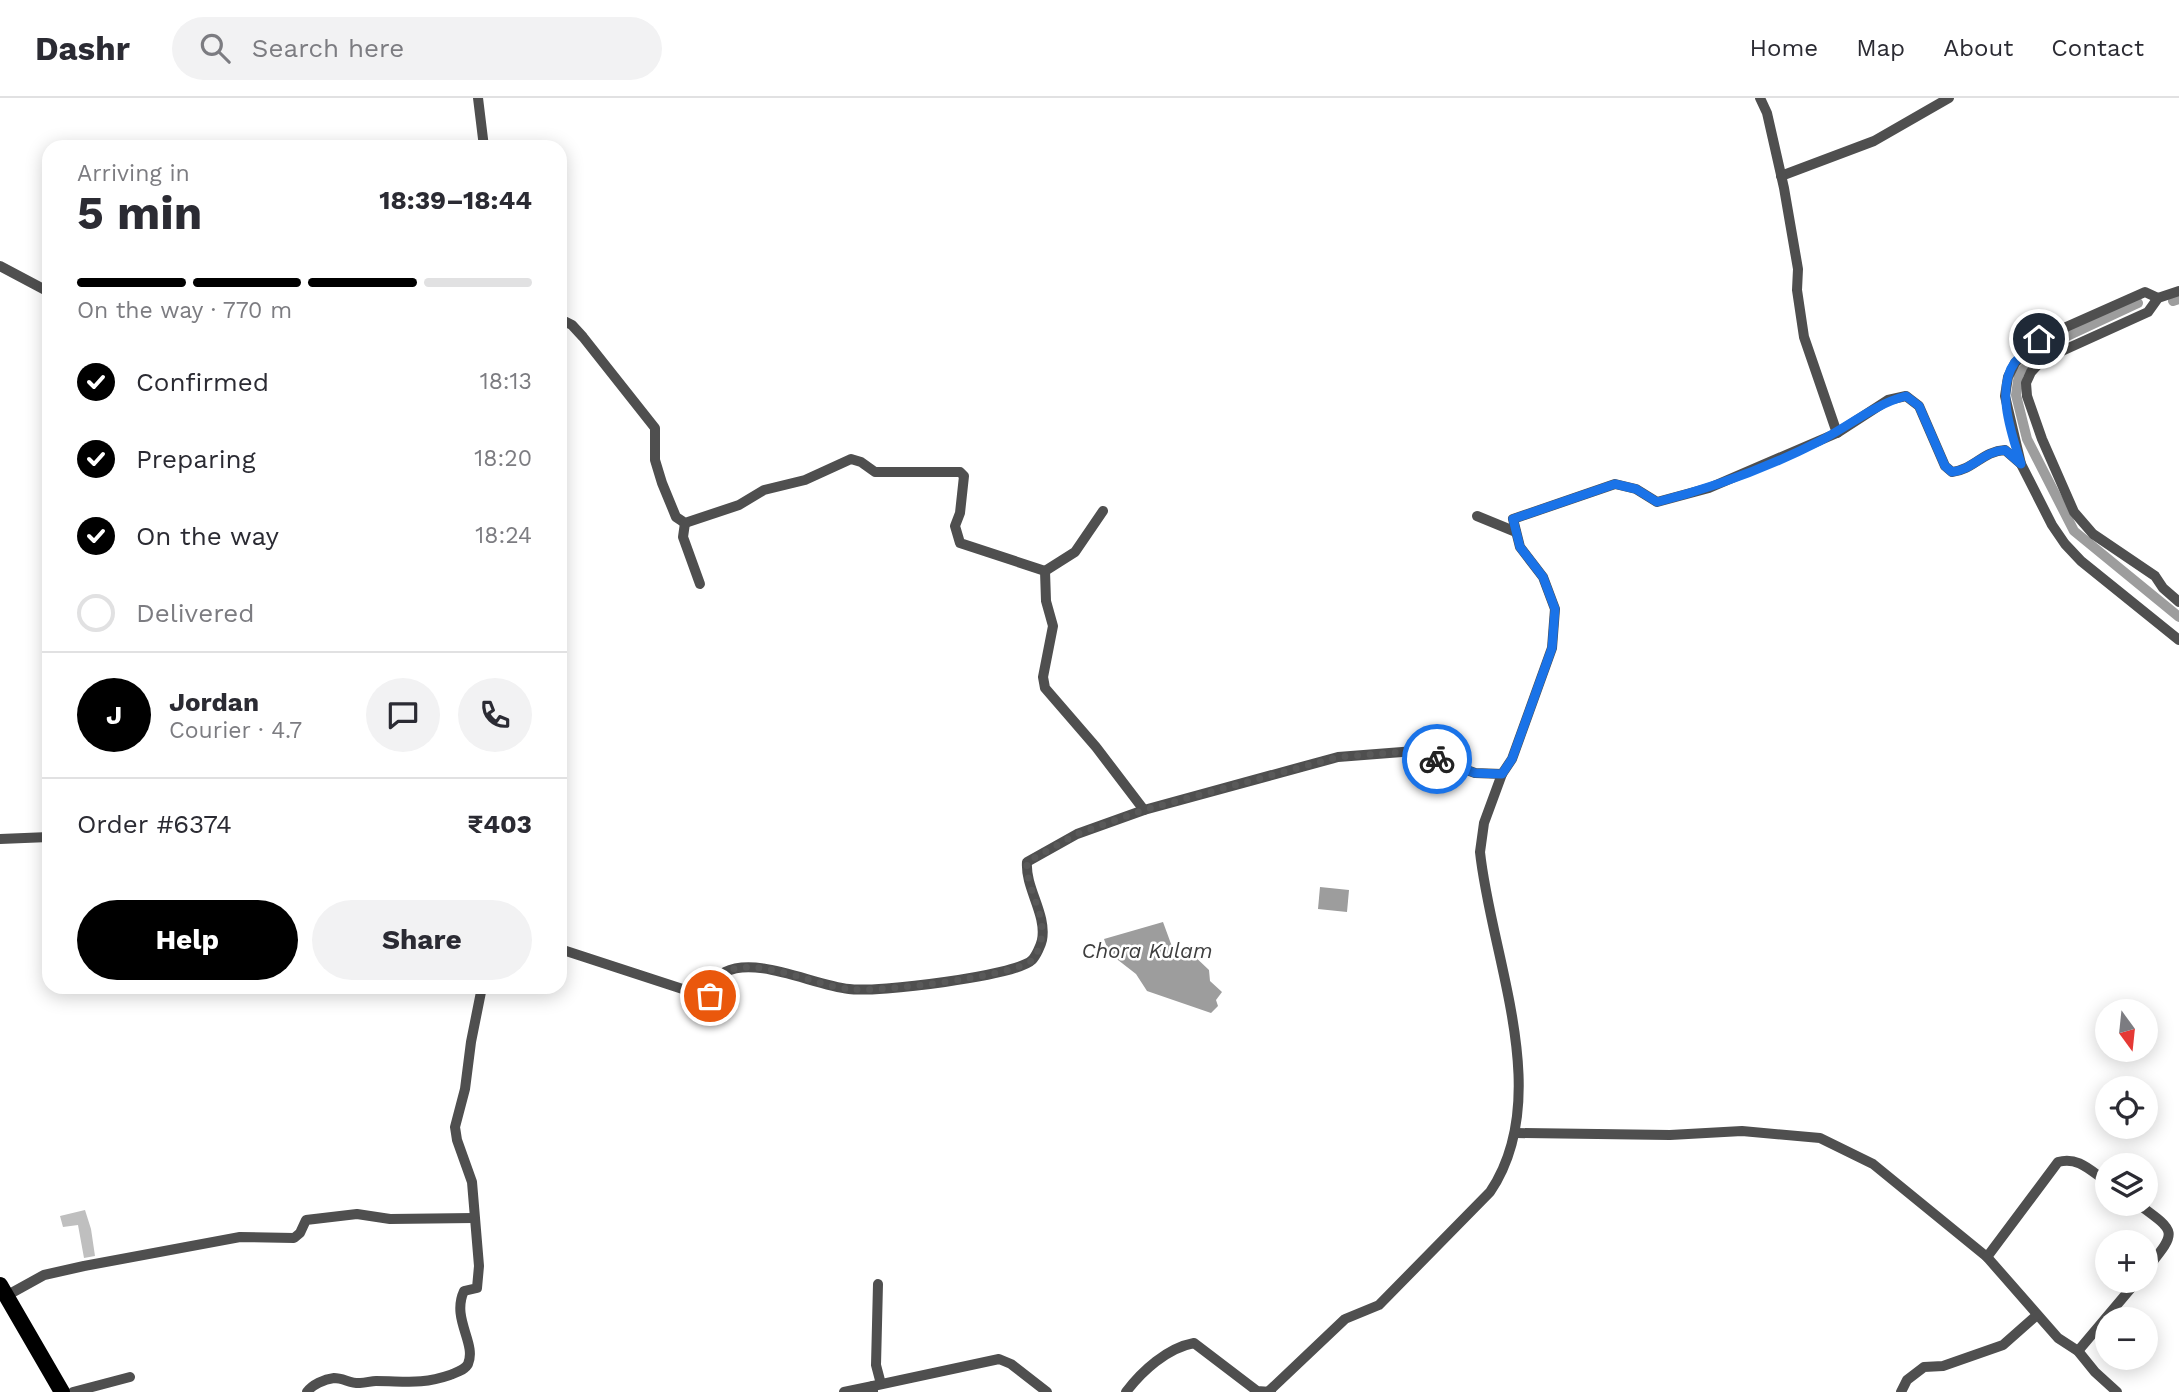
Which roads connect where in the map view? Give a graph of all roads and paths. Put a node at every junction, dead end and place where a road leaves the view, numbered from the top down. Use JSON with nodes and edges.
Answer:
{"nodes":[{"id":1,"x":478,"y":98,"type":"edge"},
{"id":2,"x":1760,"y":98,"type":"edge"},
{"id":3,"x":1949,"y":98,"type":"edge"},
{"id":4,"x":483,"y":140,"type":"edge"},
{"id":5,"x":1781,"y":176,"type":"junction"},
{"id":6,"x":0,"y":266,"type":"edge"},
{"id":7,"x":42,"y":288,"type":"edge"},
{"id":8,"x":2179,"y":291,"type":"edge"},
{"id":9,"x":2158,"y":299,"type":"junction"},
{"id":10,"x":567,"y":322,"type":"edge"},
{"id":11,"x":1836,"y":433,"type":"junction"},
{"id":12,"x":2021,"y":464,"type":"junction"},
{"id":13,"x":1102,"y":511,"type":"dead end"},
{"id":14,"x":1477,"y":516,"type":"dead end"},
{"id":15,"x":685,"y":523,"type":"junction"},
{"id":16,"x":1516,"y":532,"type":"junction"},
{"id":17,"x":1045,"y":571,"type":"junction"},
{"id":18,"x":700,"y":584,"type":"dead end"},
{"id":19,"x":2179,"y":602,"type":"edge"},
{"id":20,"x":2179,"y":640,"type":"edge"},
{"id":21,"x":1502,"y":774,"type":"junction"},
{"id":22,"x":1144,"y":810,"type":"junction"},
{"id":23,"x":42,"y":837,"type":"edge"},
{"id":24,"x":0,"y":839,"type":"edge"},
{"id":25,"x":567,"y":951,"type":"edge"},
{"id":26,"x":481,"y":994,"type":"edge"},
{"id":27,"x":1516,"y":1133,"type":"junction"},
{"id":28,"x":2095,"y":1173,"type":"edge"},
{"id":29,"x":2154,"y":1216,"type":"edge"},
{"id":30,"x":474,"y":1218,"type":"junction"},
{"id":31,"x":2158,"y":1255,"type":"edge"},
{"id":32,"x":1987,"y":1257,"type":"junction"},
{"id":33,"x":878,"y":1284,"type":"dead end"},
{"id":34,"x":3,"y":1291,"type":"edge"},
{"id":35,"x":2127,"y":1293,"type":"edge"},
{"id":36,"x":2037,"y":1315,"type":"junction"},
{"id":37,"x":2078,"y":1351,"type":"junction"},
{"id":38,"x":130,"y":1377,"type":"dead end"},
{"id":39,"x":876,"y":1387,"type":"edge"},
{"id":40,"x":304,"y":1391,"type":"edge"},
{"id":41,"x":1269,"y":1391,"type":"edge"},
{"id":42,"x":62,"y":1392,"type":"edge"},
{"id":43,"x":74,"y":1392,"type":"edge"},
{"id":44,"x":844,"y":1392,"type":"edge"},
{"id":45,"x":1047,"y":1392,"type":"edge"},
{"id":46,"x":1126,"y":1392,"type":"edge"},
{"id":47,"x":1901,"y":1392,"type":"edge"},
{"id":48,"x":2117,"y":1392,"type":"edge"}],
"edges":[{"from":1,"to":4,"type":"street"},
{"from":2,"to":5,"type":"street"},
{"from":3,"to":5,"type":"street"},
{"from":5,"to":11,"type":"street"},
{"from":6,"to":7,"type":"street"},
{"from":8,"to":9,"type":"street"},
{"from":9,"to":12,"type":"street"},
{"from":9,"to":19,"type":"street"},
{"from":10,"to":15,"type":"street"},
{"from":11,"to":12,"type":"street"},
{"from":11,"to":16,"type":"street"},
{"from":12,"to":20,"type":"street"},
{"from":13,"to":17,"type":"street"},
{"from":14,"to":16,"type":"street"},
{"from":15,"to":17,"type":"street"},
{"from":15,"to":18,"type":"street"},
{"from":16,"to":21,"type":"street"},
{"from":17,"to":22,"type":"street"},
{"from":21,"to":22,"type":"street"},
{"from":21,"to":27,"type":"street"},
{"from":22,"to":25,"type":"street"},
{"from":23,"to":24,"type":"street"},
{"from":26,"to":30,"type":"street"},
{"from":27,"to":32,"type":"street"},
{"from":27,"to":41,"type":"street"},
{"from":28,"to":32,"type":"street"},
{"from":29,"to":31,"type":"street"},
{"from":30,"to":34,"type":"street"},
{"from":30,"to":40,"type":"street"},
{"from":32,"to":36,"type":"street"},
{"from":33,"to":39,"type":"street"},
{"from":34,"to":42,"type":"main road"},
{"from":35,"to":37,"type":"street"},
{"from":36,"to":37,"type":"street"},
{"from":36,"to":47,"type":"street"},
{"from":37,"to":48,"type":"street"},
{"from":38,"to":43,"type":"street"},
{"from":39,"to":44,"type":"street"},
{"from":39,"to":45,"type":"street"},
{"from":41,"to":46,"type":"street"}]}
